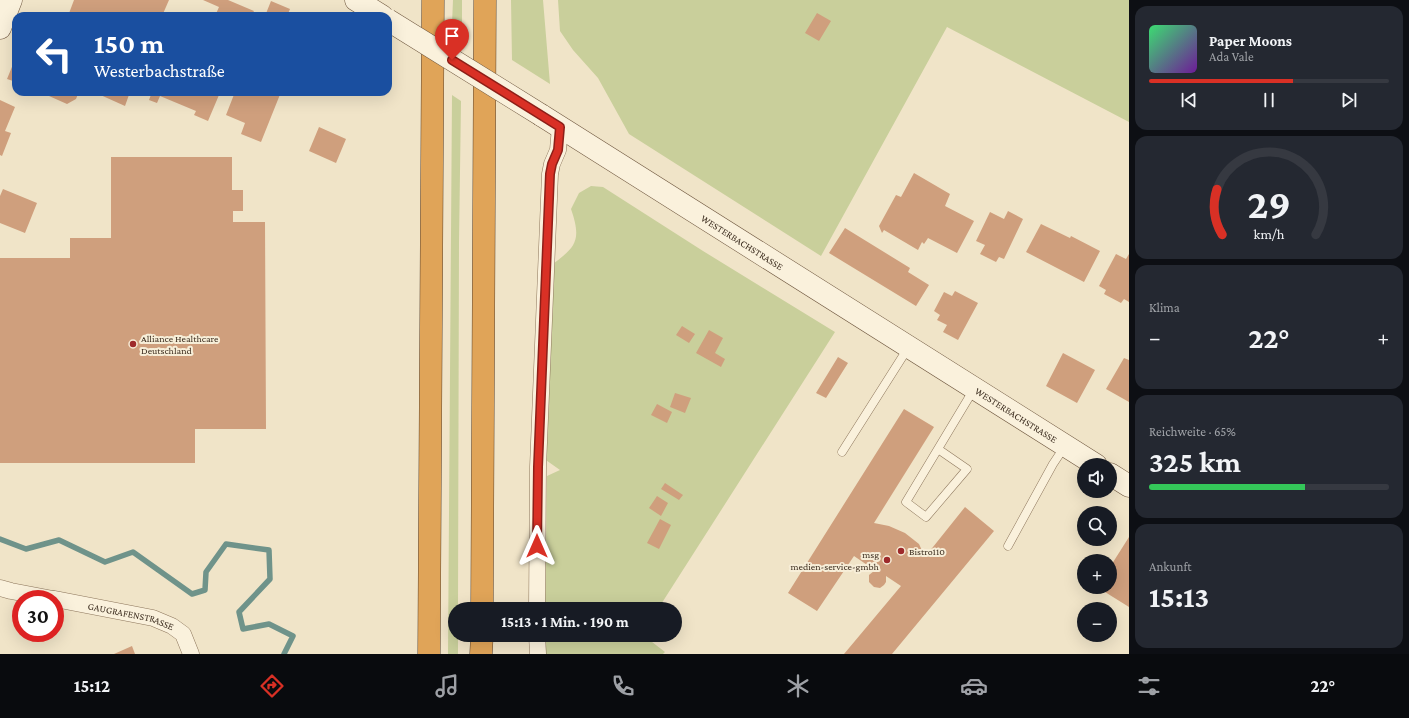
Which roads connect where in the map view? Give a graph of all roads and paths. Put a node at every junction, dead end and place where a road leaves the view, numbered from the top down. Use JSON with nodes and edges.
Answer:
{"nodes":[{"id":1,"x":11,"y":0,"type":"edge"},
{"id":2,"x":356,"y":0,"type":"edge"},
{"id":3,"x":433,"y":0,"type":"edge"},
{"id":4,"x":485,"y":0,"type":"edge"},
{"id":5,"x":375,"y":12,"type":"edge"},
{"id":6,"x":392,"y":23,"type":"edge"},
{"id":7,"x":0,"y":28,"type":"edge"},
{"id":8,"x":560,"y":127,"type":"junction"},
{"id":9,"x":909,"y":347,"type":"junction"},
{"id":10,"x":974,"y":388,"type":"junction"},
{"id":11,"x":1065,"y":445,"type":"junction"},
{"id":12,"x":938,"y":448,"type":"junction"},
{"id":13,"x":842,"y":452,"type":"dead end"},
{"id":14,"x":1085,"y":458,"type":"edge"},
{"id":15,"x":1117,"y":478,"type":"edge"},
{"id":16,"x":1129,"y":486,"type":"edge"},
{"id":17,"x":1008,"y":546,"type":"dead end"},
{"id":18,"x":0,"y":588,"type":"edge"},
{"id":19,"x":12,"y":591,"type":"edge"},
{"id":20,"x":64,"y":601,"type":"edge"},
{"id":21,"x":482,"y":602,"type":"edge"},
{"id":22,"x":537,"y":602,"type":"edge"},
{"id":23,"x":482,"y":642,"type":"edge"},
{"id":24,"x":537,"y":642,"type":"edge"},
{"id":25,"x":191,"y":654,"type":"edge"},
{"id":26,"x":429,"y":654,"type":"edge"},
{"id":27,"x":482,"y":654,"type":"edge"},
{"id":28,"x":538,"y":654,"type":"edge"}],
"edges":[{"from":1,"to":7,"type":"main road"},
{"from":2,"to":5,"type":"main road","name":"WESTERBACHSTRASSE"},
{"from":3,"to":26,"type":"highway"},
{"from":4,"to":21,"type":"highway"},
{"from":6,"to":8,"type":"main road","name":"WESTERBACHSTRASSE","bridge":true},
{"from":8,"to":9,"type":"main road","name":"WESTERBACHSTRASSE"},
{"from":8,"to":22,"type":"street"},
{"from":9,"to":10,"type":"main road","name":"WESTERBACHSTRASSE"},
{"from":9,"to":13,"type":"lane"},
{"from":10,"to":11,"type":"main road","name":"WESTERBACHSTRASSE"},
{"from":10,"to":12,"type":"lane"},
{"from":11,"to":14,"type":"main road","name":"WESTERBACHSTRASSE"},
{"from":11,"to":17,"type":"lane"},
{"from":12,"to":12,"type":"lane"},
{"from":15,"to":16,"type":"main road"},
{"from":18,"to":19,"type":"street","name":"GAUGRAFENSTRASSE"},
{"from":20,"to":25,"type":"street","name":"GAUGRAFENSTRASSE"},
{"from":23,"to":27,"type":"highway"},
{"from":24,"to":28,"type":"street"}]}
